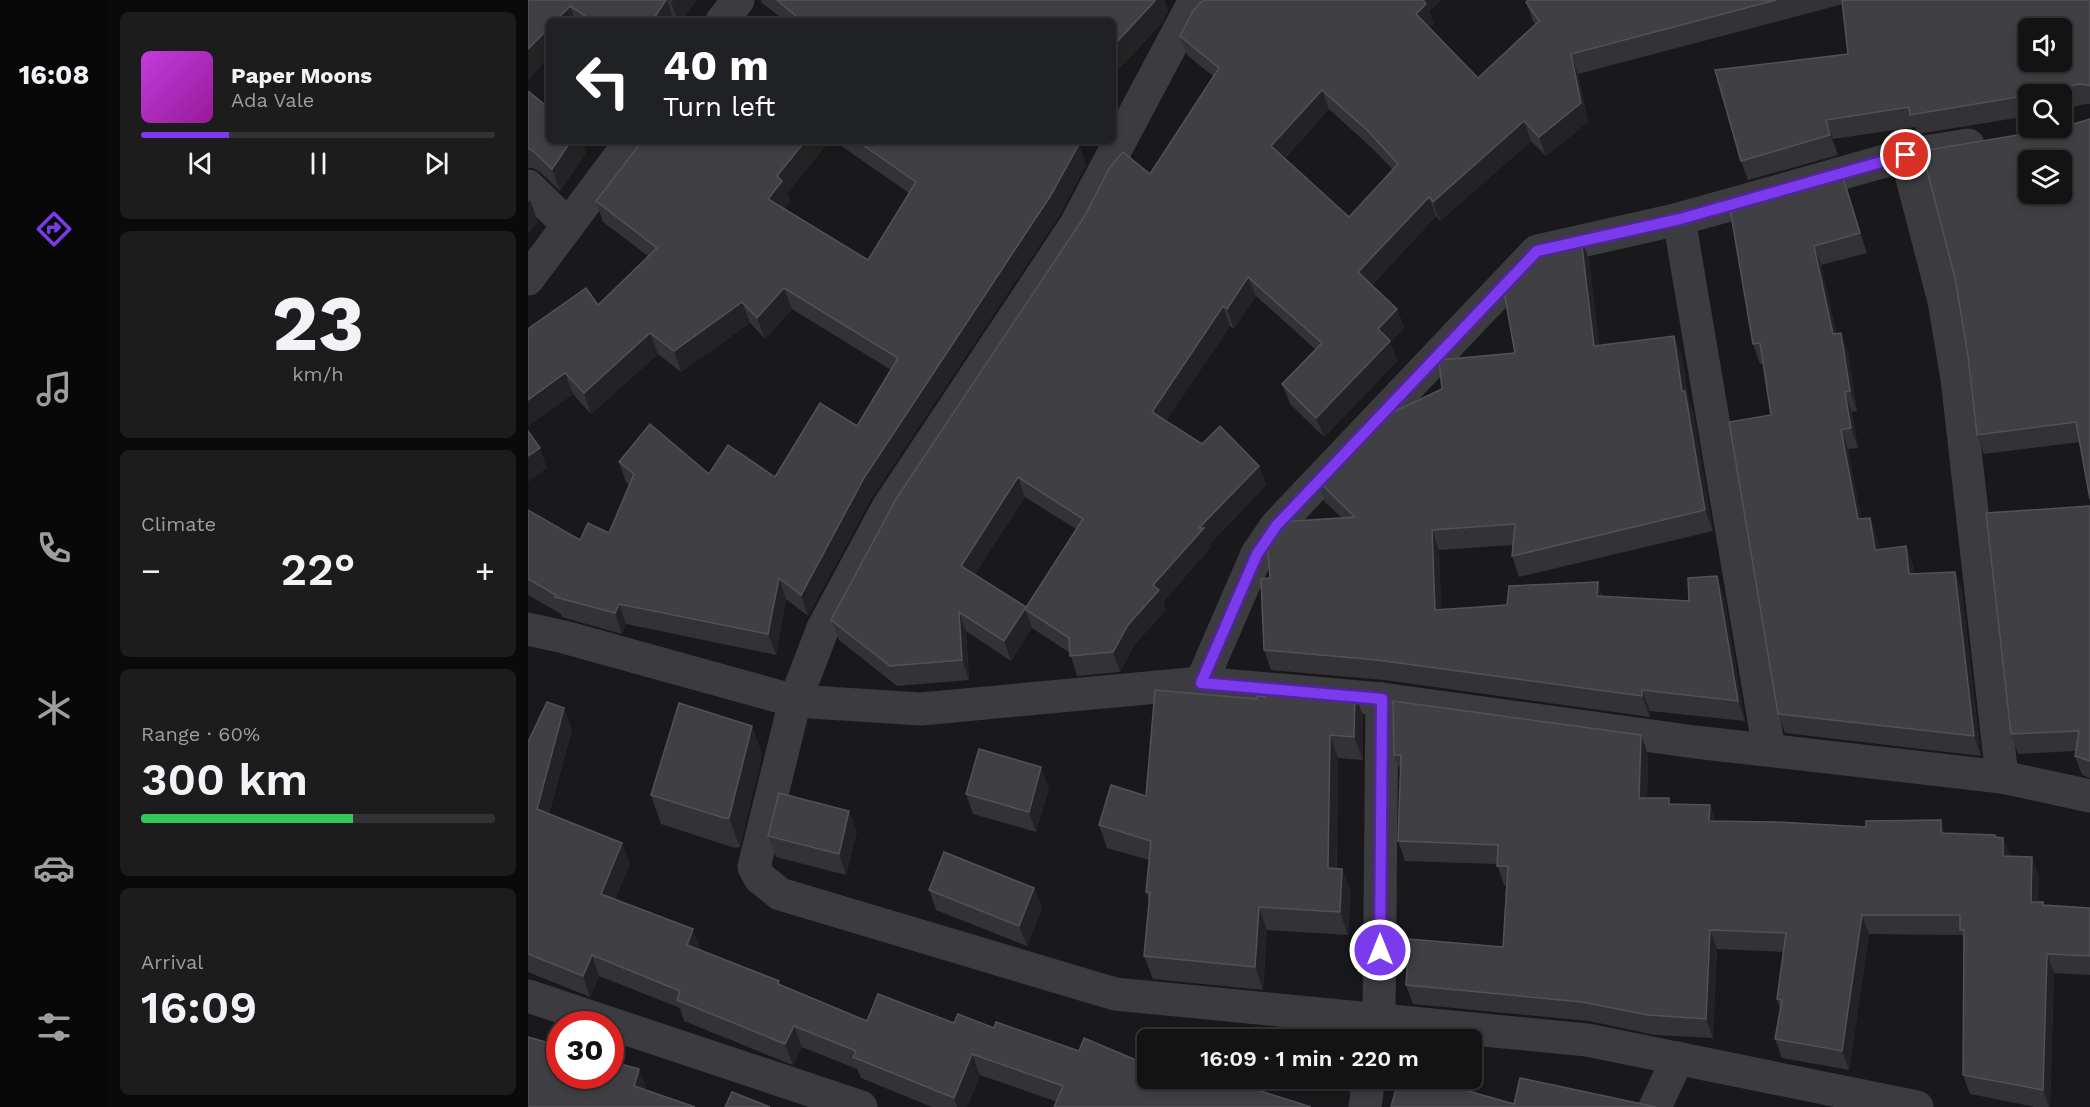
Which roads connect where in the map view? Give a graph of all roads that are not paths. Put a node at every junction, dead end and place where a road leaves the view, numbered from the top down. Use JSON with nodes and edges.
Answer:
{"nodes":[{"id":1,"x":738,"y":0,"type":"edge"},
{"id":2,"x":1195,"y":0,"type":"edge"},
{"id":3,"x":724,"y":18,"type":"edge"},
{"id":4,"x":1996,"y":140,"type":"edge"},
{"id":5,"x":629,"y":144,"type":"edge"},
{"id":6,"x":1906,"y":155,"type":"junction"},
{"id":7,"x":528,"y":186,"type":"edge"},
{"id":8,"x":1680,"y":219,"type":"junction"},
{"id":9,"x":568,"y":225,"type":"junction"},
{"id":10,"x":528,"y":279,"type":"edge"},
{"id":11,"x":528,"y":629,"type":"edge"},
{"id":12,"x":1201,"y":683,"type":"junction"},
{"id":13,"x":1382,"y":699,"type":"junction"},
{"id":14,"x":795,"y":701,"type":"junction"},
{"id":15,"x":1769,"y":750,"type":"junction"},
{"id":16,"x":2002,"y":777,"type":"junction"},
{"id":17,"x":2090,"y":796,"type":"edge"},
{"id":18,"x":528,"y":996,"type":"edge"},
{"id":19,"x":1377,"y":1029,"type":"edge"},
{"id":20,"x":1482,"y":1034,"type":"edge"},
{"id":21,"x":1678,"y":1058,"type":"junction"},
{"id":22,"x":1368,"y":1089,"type":"edge"},
{"id":23,"x":861,"y":1107,"type":"edge"},
{"id":24,"x":1365,"y":1107,"type":"edge"},
{"id":25,"x":1655,"y":1107,"type":"edge"},
{"id":26,"x":1917,"y":1107,"type":"edge"}],
"edges":[{"from":1,"to":3,"type":"street"},
{"from":2,"to":14,"type":"street"},
{"from":4,"to":6,"type":"street"},
{"from":5,"to":9,"type":"street"},
{"from":6,"to":8,"type":"street"},
{"from":6,"to":16,"type":"street"},
{"from":7,"to":9,"type":"street"},
{"from":8,"to":12,"type":"street"},
{"from":8,"to":15,"type":"street"},
{"from":9,"to":10,"type":"street"},
{"from":11,"to":14,"type":"street"},
{"from":12,"to":13,"type":"street"},
{"from":12,"to":14,"type":"street"},
{"from":13,"to":15,"type":"street"},
{"from":13,"to":19,"type":"street"},
{"from":14,"to":19,"type":"street"},
{"from":15,"to":16,"type":"street"},
{"from":16,"to":17,"type":"street"},
{"from":18,"to":23,"type":"street"},
{"from":20,"to":21,"type":"street"},
{"from":21,"to":25,"type":"street"},
{"from":21,"to":26,"type":"street"},
{"from":22,"to":24,"type":"street"}]}
